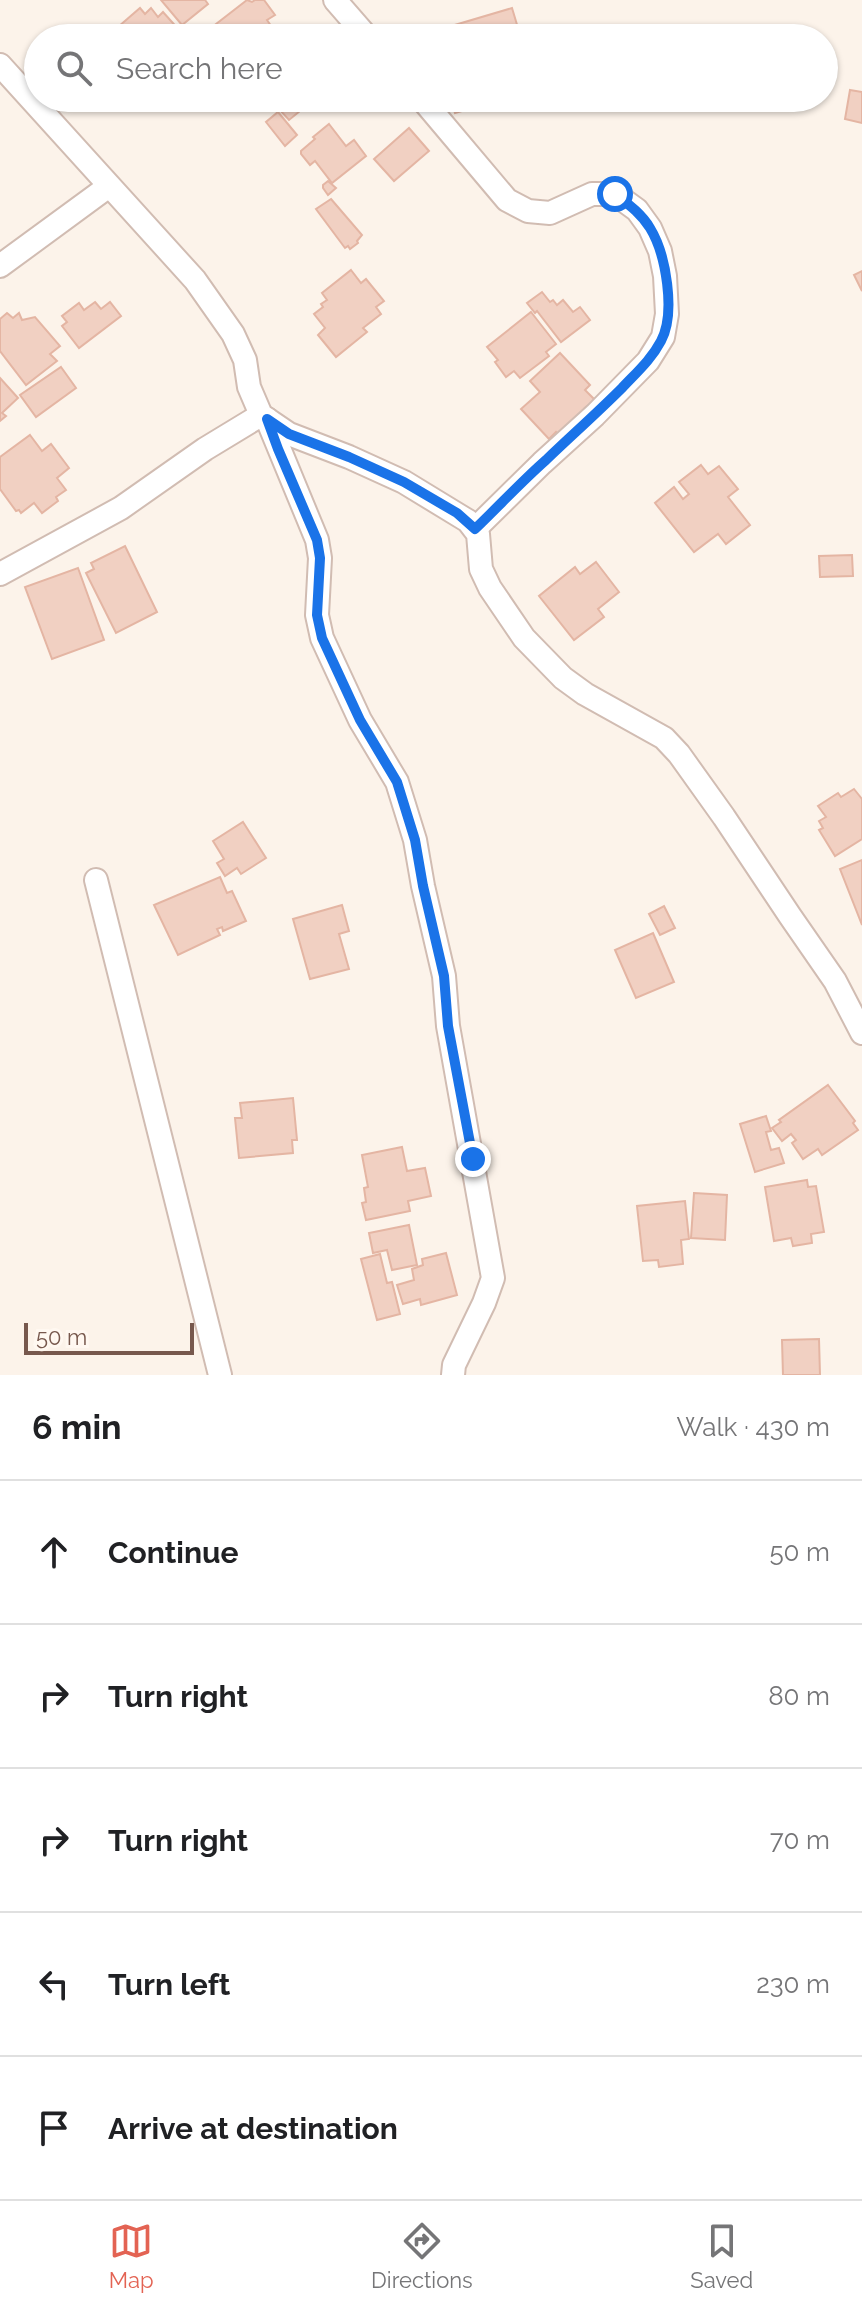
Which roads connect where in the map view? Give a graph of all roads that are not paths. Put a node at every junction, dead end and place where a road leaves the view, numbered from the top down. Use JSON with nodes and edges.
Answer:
{"nodes":[{"id":1,"x":335,"y":0,"type":"edge"},
{"id":2,"x":356,"y":24,"type":"edge"},
{"id":3,"x":0,"y":65,"type":"edge"},
{"id":4,"x":24,"y":92,"type":"edge"},
{"id":5,"x":42,"y":112,"type":"edge"},
{"id":6,"x":433,"y":112,"type":"edge"},
{"id":7,"x":109,"y":186,"type":"junction"},
{"id":8,"x":0,"y":266,"type":"edge"},
{"id":9,"x":264,"y":417,"type":"junction"},
{"id":10,"x":475,"y":529,"type":"junction"},
{"id":11,"x":0,"y":574,"type":"edge"},
{"id":12,"x":96,"y":880,"type":"dead end"},
{"id":13,"x":862,"y":1033,"type":"edge"},
{"id":14,"x":220,"y":1375,"type":"edge"},
{"id":15,"x":453,"y":1375,"type":"edge"}],
"edges":[{"from":1,"to":2,"type":"street"},
{"from":3,"to":4,"type":"street"},
{"from":5,"to":7,"type":"street"},
{"from":6,"to":10,"type":"street"},
{"from":7,"to":8,"type":"street"},
{"from":7,"to":9,"type":"street"},
{"from":9,"to":10,"type":"street"},
{"from":9,"to":11,"type":"street"},
{"from":9,"to":15,"type":"street"},
{"from":10,"to":13,"type":"street"},
{"from":12,"to":14,"type":"street"}]}
